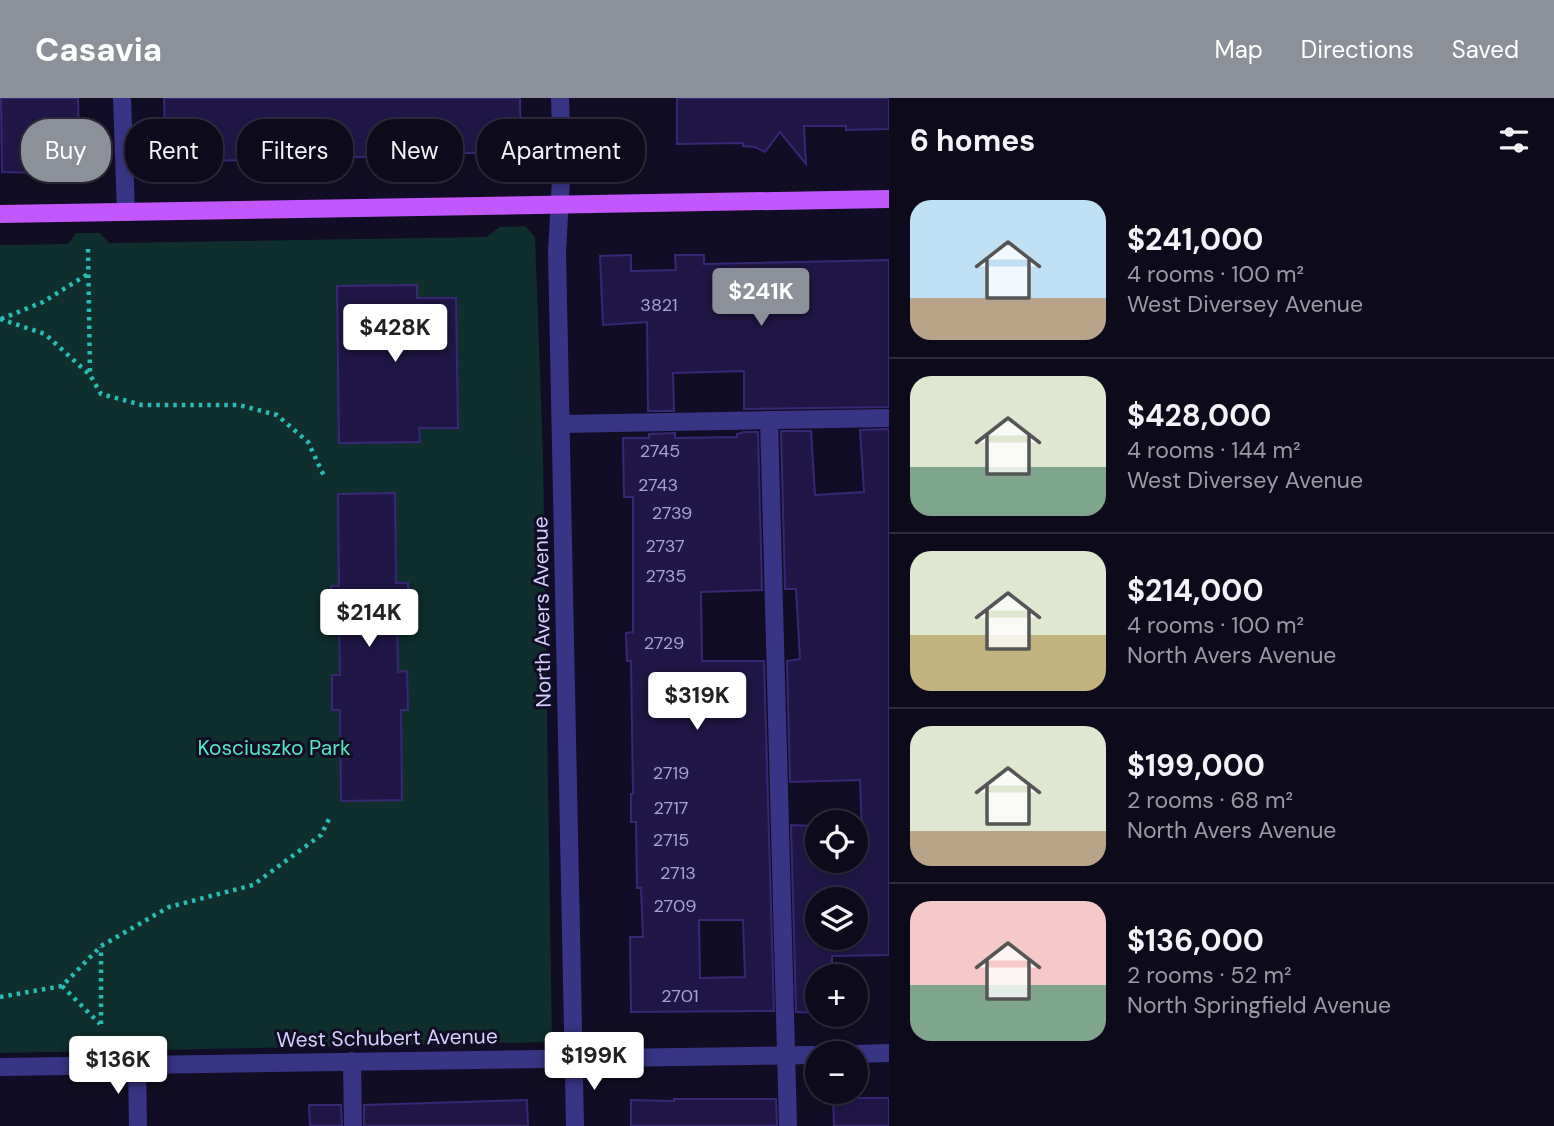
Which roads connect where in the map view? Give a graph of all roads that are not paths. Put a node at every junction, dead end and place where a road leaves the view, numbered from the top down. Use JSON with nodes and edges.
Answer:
{"nodes":[{"id":1,"x":122,"y":98,"type":"edge"},
{"id":2,"x":560,"y":98,"type":"edge"},
{"id":3,"x":889,"y":199,"type":"edge"},
{"id":4,"x":561,"y":205,"type":"junction"},
{"id":5,"x":126,"y":212,"type":"junction"},
{"id":6,"x":0,"y":215,"type":"edge"},
{"id":7,"x":889,"y":418,"type":"edge"},
{"id":8,"x":769,"y":420,"type":"junction"},
{"id":9,"x":561,"y":424,"type":"junction"},
{"id":10,"x":889,"y":1053,"type":"edge"},
{"id":11,"x":868,"y":1054,"type":"edge"},
{"id":12,"x":787,"y":1055,"type":"junction"},
{"id":13,"x":805,"y":1055,"type":"edge"},
{"id":14,"x":574,"y":1058,"type":"junction"},
{"id":15,"x":352,"y":1061,"type":"junction"},
{"id":16,"x":137,"y":1065,"type":"junction"},
{"id":17,"x":0,"y":1067,"type":"edge"},
{"id":18,"x":138,"y":1126,"type":"edge"},
{"id":19,"x":354,"y":1126,"type":"edge"},
{"id":20,"x":575,"y":1126,"type":"edge"},
{"id":21,"x":788,"y":1126,"type":"edge"}],
"edges":[{"from":1,"to":5,"type":"street"},
{"from":2,"to":4,"type":"street","name":"North Avers Avenue"},
{"from":3,"to":4,"type":"main road"},
{"from":4,"to":5,"type":"main road"},
{"from":4,"to":9,"type":"street","name":"North Avers Avenue"},
{"from":5,"to":6,"type":"main road"},
{"from":7,"to":8,"type":"street"},
{"from":8,"to":9,"type":"street"},
{"from":8,"to":12,"type":"street"},
{"from":9,"to":14,"type":"street","name":"North Avers Avenue"},
{"from":10,"to":11,"type":"street"},
{"from":12,"to":13,"type":"street","name":"West Schubert Avenue"},
{"from":12,"to":14,"type":"street","name":"West Schubert Avenue"},
{"from":12,"to":21,"type":"street"},
{"from":14,"to":15,"type":"street","name":"West Schubert Avenue"},
{"from":14,"to":20,"type":"street","name":"North Avers Avenue"},
{"from":15,"to":16,"type":"street","name":"West Schubert Avenue"},
{"from":15,"to":19,"type":"street"},
{"from":16,"to":17,"type":"street","name":"West Schubert Avenue"},
{"from":16,"to":18,"type":"street"}]}
